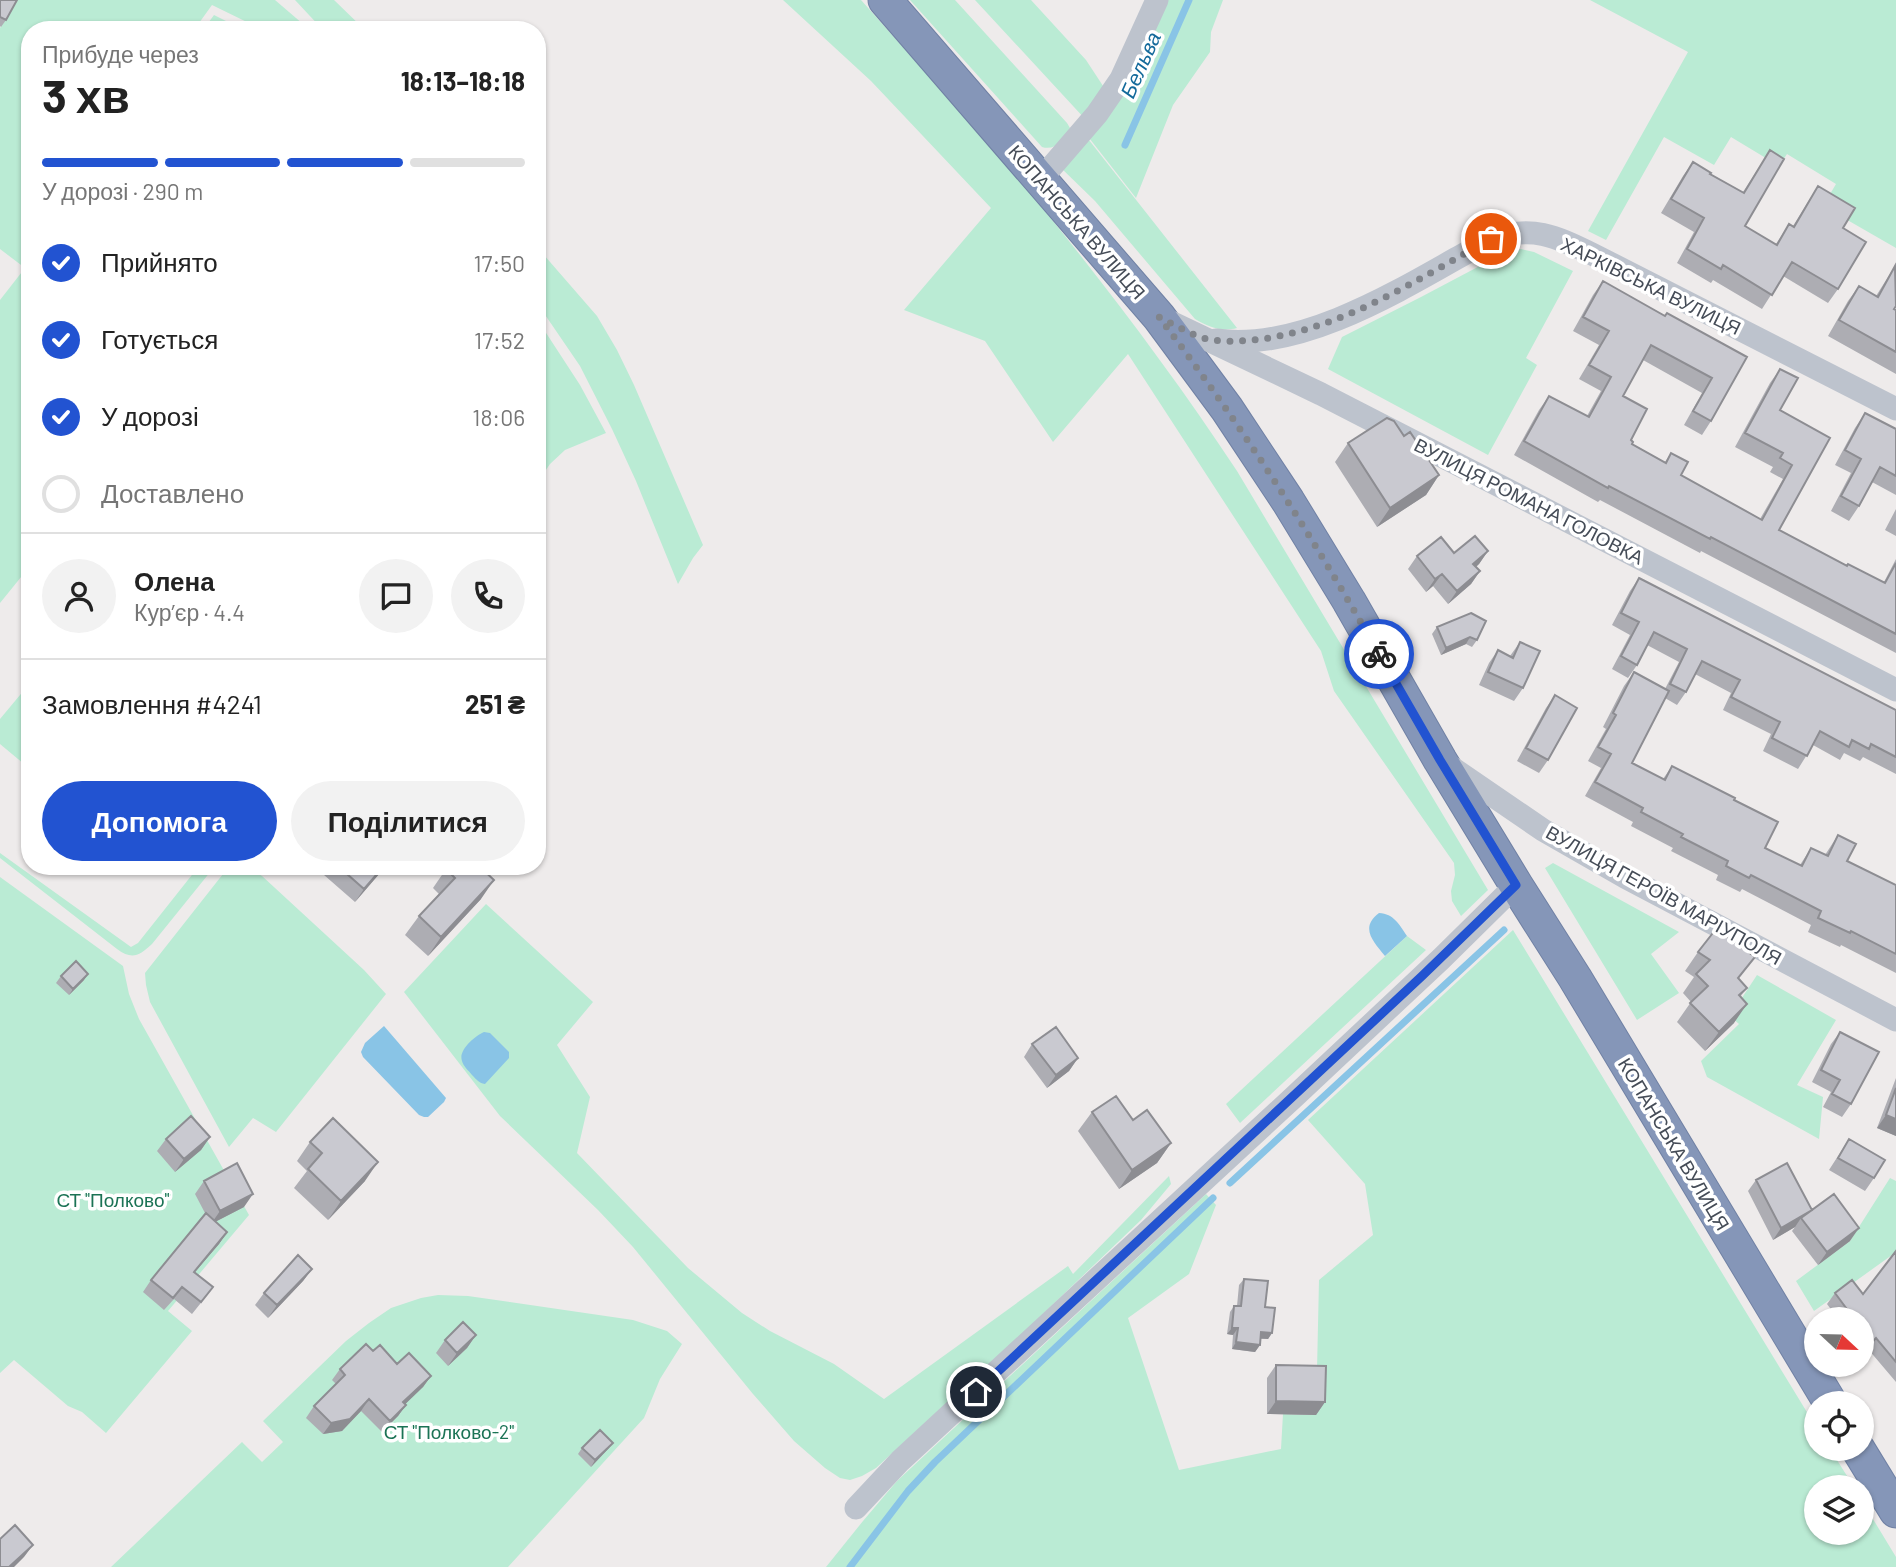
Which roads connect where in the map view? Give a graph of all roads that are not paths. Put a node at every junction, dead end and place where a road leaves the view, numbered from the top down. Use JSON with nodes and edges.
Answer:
{"nodes":[{"id":1,"x":885,"y":0,"type":"edge"},
{"id":2,"x":1157,"y":0,"type":"edge"},
{"id":3,"x":1041,"y":179,"type":"junction"},
{"id":4,"x":1159,"y":317,"type":"junction"},
{"id":5,"x":1203,"y":338,"type":"junction"},
{"id":6,"x":1896,"y":409,"type":"edge"},
{"id":7,"x":1896,"y":690,"type":"edge"},
{"id":8,"x":1440,"y":760,"type":"junction"},
{"id":9,"x":1516,"y":885,"type":"junction"},
{"id":10,"x":1896,"y":1020,"type":"edge"},
{"id":11,"x":1823,"y":1391,"type":"edge"},
{"id":12,"x":1865,"y":1461,"type":"edge"},
{"id":13,"x":856,"y":1508,"type":"dead end"},
{"id":14,"x":1896,"y":1511,"type":"edge"}],
"edges":[{"from":1,"to":3,"type":"highway","name":"КОПАНСЬКА ВУЛИЦЯ"},
{"from":2,"to":3,"type":"street"},
{"from":3,"to":4,"type":"highway","name":"КОПАНСЬКА ВУЛИЦЯ"},
{"from":4,"to":5,"type":"street","name":"ВУЛИЦЯ РОМАНА ГОЛОВКА"},
{"from":4,"to":8,"type":"highway","name":"КОПАНСЬКА ВУЛИЦЯ"},
{"from":5,"to":6,"type":"street","name":"ХАРКІВСЬКА ВУЛИЦЯ"},
{"from":5,"to":7,"type":"street","name":"ВУЛИЦЯ РОМАНА ГОЛОВКА"},
{"from":8,"to":9,"type":"highway","name":"КОПАНСЬКА ВУЛИЦЯ"},
{"from":8,"to":10,"type":"street","name":"ВУЛИЦЯ ГЕРОЇВ МАРІУПОЛЯ"},
{"from":9,"to":11,"type":"highway","name":"КОПАНСЬКА ВУЛИЦЯ"},
{"from":9,"to":13,"type":"street"},
{"from":12,"to":14,"type":"highway"}]}
